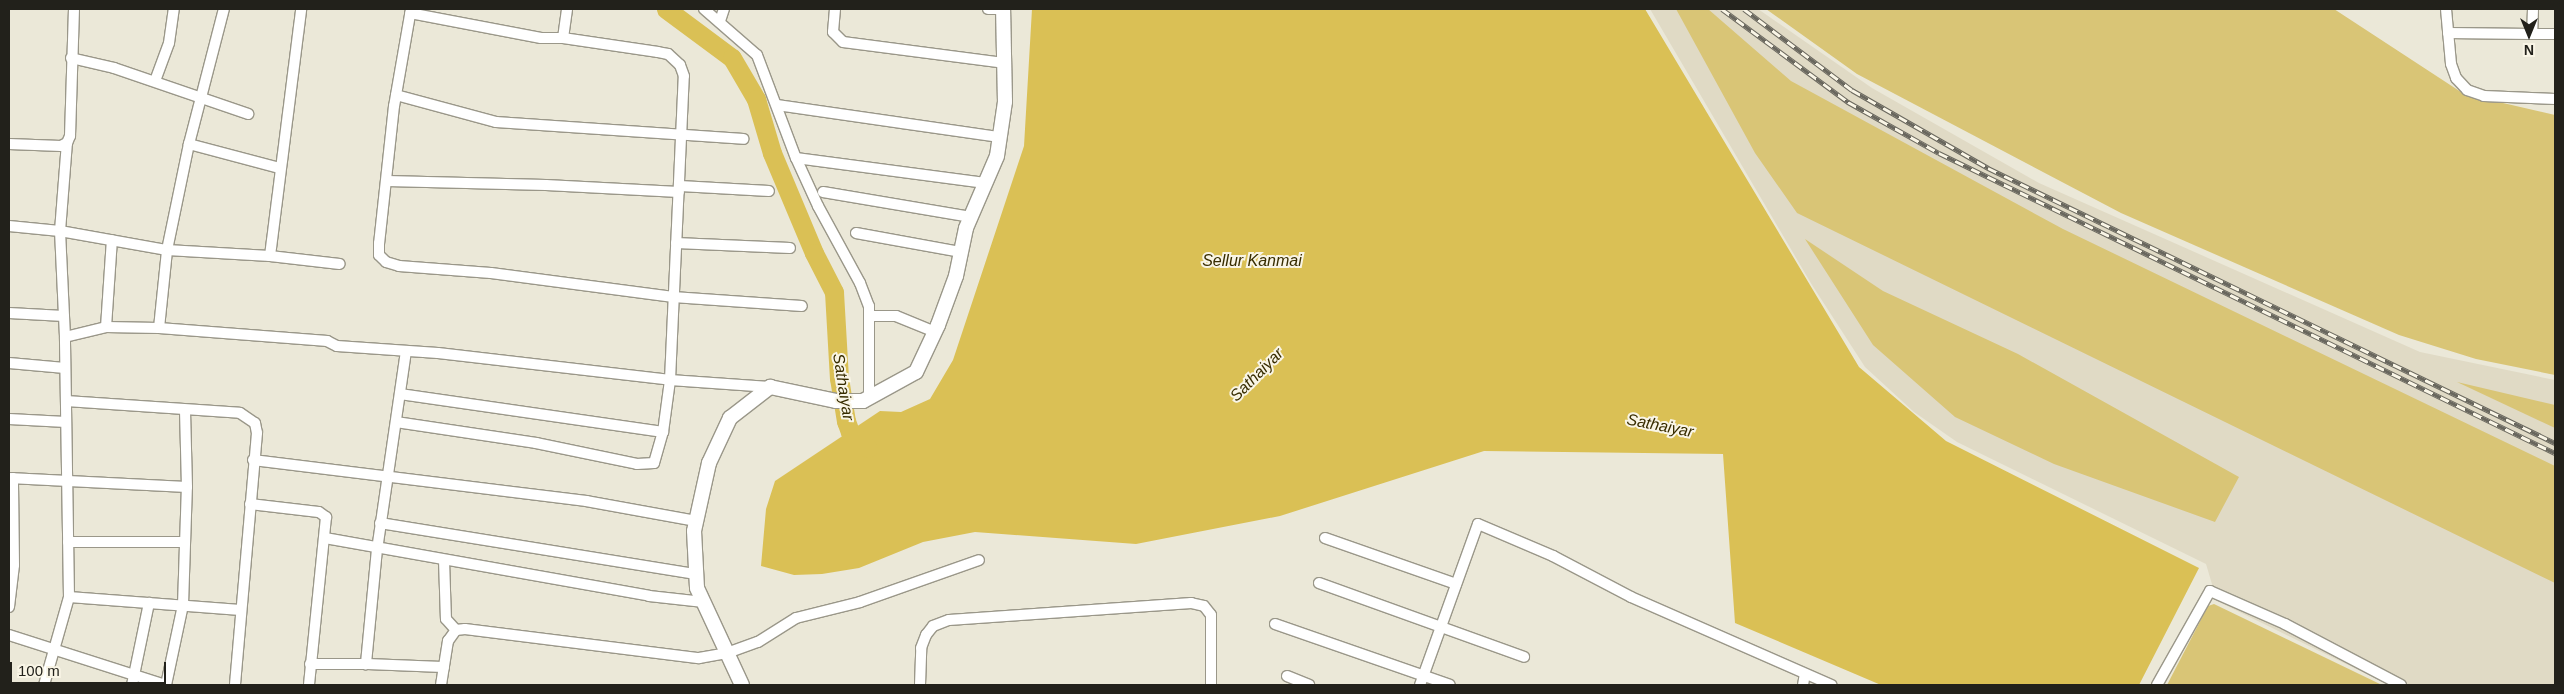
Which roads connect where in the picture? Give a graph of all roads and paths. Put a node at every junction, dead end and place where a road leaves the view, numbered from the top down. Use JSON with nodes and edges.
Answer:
{"nodes":[{"id":1,"x":74,"y":9,"type":"edge"},
{"id":2,"x":174,"y":9,"type":"edge"},
{"id":3,"x":224,"y":9,"type":"edge"},
{"id":4,"x":301,"y":9,"type":"edge"},
{"id":5,"x":567,"y":9,"type":"edge"},
{"id":6,"x":704,"y":9,"type":"edge"},
{"id":7,"x":724,"y":9,"type":"edge"},
{"id":8,"x":835,"y":9,"type":"edge"},
{"id":9,"x":988,"y":9,"type":"edge"},
{"id":10,"x":1003,"y":9,"type":"edge"},
{"id":11,"x":2446,"y":9,"type":"edge"},
{"id":12,"x":2533,"y":9,"type":"edge"},
{"id":13,"x":410,"y":11,"type":"edge"},
{"id":14,"x":720,"y":21,"type":"junction"},
{"id":15,"x":2448,"y":33,"type":"junction"},
{"id":16,"x":2532,"y":34,"type":"junction"},
{"id":17,"x":2555,"y":34,"type":"edge"},
{"id":18,"x":563,"y":38,"type":"junction"},
{"id":19,"x":71,"y":58,"type":"junction"},
{"id":20,"x":1004,"y":63,"type":"junction"},
{"id":21,"x":154,"y":81,"type":"junction"},
{"id":22,"x":396,"y":95,"type":"junction"},
{"id":23,"x":201,"y":97,"type":"junction"},
{"id":24,"x":2555,"y":99,"type":"edge"},
{"id":25,"x":776,"y":105,"type":"junction"},
{"id":26,"x":248,"y":114,"type":"dead end"},
{"id":27,"x":682,"y":136,"type":"junction"},
{"id":28,"x":1000,"y":137,"type":"junction"},
{"id":29,"x":743,"y":139,"type":"dead end"},
{"id":30,"x":67,"y":143,"type":"junction"},
{"id":31,"x":9,"y":144,"type":"edge"},
{"id":32,"x":189,"y":144,"type":"junction"},
{"id":33,"x":796,"y":158,"type":"junction"},
{"id":34,"x":280,"y":168,"type":"junction"},
{"id":35,"x":387,"y":181,"type":"junction"},
{"id":36,"x":985,"y":183,"type":"junction"},
{"id":37,"x":679,"y":189,"type":"junction"},
{"id":38,"x":769,"y":192,"type":"dead end"},
{"id":39,"x":823,"y":192,"type":"dead end"},
{"id":40,"x":971,"y":217,"type":"junction"},
{"id":41,"x":9,"y":226,"type":"edge"},
{"id":42,"x":60,"y":231,"type":"junction"},
{"id":43,"x":856,"y":234,"type":"dead end"},
{"id":44,"x":112,"y":240,"type":"junction"},
{"id":45,"x":676,"y":243,"type":"junction"},
{"id":46,"x":790,"y":248,"type":"dead end"},
{"id":47,"x":167,"y":250,"type":"junction"},
{"id":48,"x":961,"y":252,"type":"junction"},
{"id":49,"x":270,"y":256,"type":"junction"},
{"id":50,"x":340,"y":264,"type":"dead end"},
{"id":51,"x":673,"y":297,"type":"junction"},
{"id":52,"x":802,"y":306,"type":"dead end"},
{"id":53,"x":9,"y":313,"type":"edge"},
{"id":54,"x":64,"y":316,"type":"junction"},
{"id":55,"x":869,"y":316,"type":"junction"},
{"id":56,"x":106,"y":327,"type":"junction"},
{"id":57,"x":159,"y":328,"type":"junction"},
{"id":58,"x":935,"y":332,"type":"junction"},
{"id":59,"x":65,"y":337,"type":"junction"},
{"id":60,"x":406,"y":351,"type":"junction"},
{"id":61,"x":9,"y":363,"type":"edge"},
{"id":62,"x":66,"y":368,"type":"junction"},
{"id":63,"x":670,"y":380,"type":"junction"},
{"id":64,"x":770,"y":387,"type":"junction"},
{"id":65,"x":400,"y":394,"type":"junction"},
{"id":66,"x":866,"y":399,"type":"junction"},
{"id":67,"x":66,"y":401,"type":"junction"},
{"id":68,"x":185,"y":410,"type":"junction"},
{"id":69,"x":9,"y":419,"type":"edge"},
{"id":70,"x":66,"y":422,"type":"junction"},
{"id":71,"x":396,"y":422,"type":"junction"},
{"id":72,"x":664,"y":432,"type":"junction"},
{"id":73,"x":253,"y":460,"type":"junction"},
{"id":74,"x":388,"y":477,"type":"junction"},
{"id":75,"x":11,"y":478,"type":"edge"},
{"id":76,"x":67,"y":482,"type":"junction"},
{"id":77,"x":187,"y":487,"type":"junction"},
{"id":78,"x":250,"y":504,"type":"junction"},
{"id":79,"x":696,"y":521,"type":"junction"},
{"id":80,"x":380,"y":523,"type":"junction"},
{"id":81,"x":325,"y":538,"type":"junction"},
{"id":82,"x":1325,"y":538,"type":"dead end"},
{"id":83,"x":68,"y":542,"type":"junction"},
{"id":84,"x":185,"y":542,"type":"junction"},
{"id":85,"x":377,"y":548,"type":"junction"},
{"id":86,"x":444,"y":560,"type":"junction"},
{"id":87,"x":979,"y":560,"type":"dead end"},
{"id":88,"x":696,"y":574,"type":"junction"},
{"id":89,"x":1319,"y":583,"type":"dead end"},
{"id":90,"x":1456,"y":584,"type":"junction"},
{"id":91,"x":68,"y":597,"type":"junction"},
{"id":92,"x":704,"y":602,"type":"junction"},
{"id":93,"x":148,"y":603,"type":"junction"},
{"id":94,"x":183,"y":605,"type":"junction"},
{"id":95,"x":9,"y":607,"type":"edge"},
{"id":96,"x":241,"y":610,"type":"junction"},
{"id":97,"x":1275,"y":624,"type":"dead end"},
{"id":98,"x":1441,"y":626,"type":"junction"},
{"id":99,"x":456,"y":630,"type":"junction"},
{"id":100,"x":9,"y":635,"type":"edge"},
{"id":101,"x":54,"y":648,"type":"junction"},
{"id":102,"x":727,"y":653,"type":"junction"},
{"id":103,"x":1524,"y":657,"type":"dead end"},
{"id":104,"x":310,"y":664,"type":"junction"},
{"id":105,"x":366,"y":664,"type":"junction"},
{"id":106,"x":444,"y":667,"type":"junction"},
{"id":107,"x":134,"y":674,"type":"junction"},
{"id":108,"x":1805,"y":674,"type":"junction"},
{"id":109,"x":1288,"y":676,"type":"dead end"},
{"id":110,"x":1421,"y":681,"type":"edge"},
{"id":111,"x":44,"y":685,"type":"edge"},
{"id":112,"x":132,"y":685,"type":"edge"},
{"id":113,"x":166,"y":685,"type":"edge"},
{"id":114,"x":234,"y":685,"type":"edge"},
{"id":115,"x":308,"y":685,"type":"edge"},
{"id":116,"x":441,"y":685,"type":"edge"},
{"id":117,"x":742,"y":685,"type":"edge"},
{"id":118,"x":920,"y":685,"type":"edge"},
{"id":119,"x":1211,"y":685,"type":"edge"},
{"id":120,"x":1309,"y":685,"type":"edge"},
{"id":121,"x":1450,"y":685,"type":"edge"},
{"id":122,"x":1804,"y":685,"type":"edge"},
{"id":123,"x":1832,"y":685,"type":"edge"},
{"id":124,"x":2157,"y":685,"type":"edge"},
{"id":125,"x":2401,"y":685,"type":"edge"}],
"edges":[{"from":1,"to":19,"type":"street"},
{"from":2,"to":21,"type":"street"},
{"from":3,"to":23,"type":"street"},
{"from":4,"to":34,"type":"street"},
{"from":5,"to":18,"type":"street"},
{"from":6,"to":14,"type":"street"},
{"from":7,"to":14,"type":"street"},
{"from":8,"to":20,"type":"street"},
{"from":9,"to":10,"type":"street"},
{"from":10,"to":20,"type":"main road"},
{"from":11,"to":15,"type":"street"},
{"from":12,"to":16,"type":"street"},
{"from":13,"to":18,"type":"street"},
{"from":13,"to":22,"type":"street"},
{"from":14,"to":25,"type":"street"},
{"from":15,"to":16,"type":"street"},
{"from":15,"to":24,"type":"street"},
{"from":16,"to":17,"type":"street"},
{"from":18,"to":27,"type":"street"},
{"from":19,"to":21,"type":"street"},
{"from":19,"to":30,"type":"street"},
{"from":20,"to":28,"type":"main road"},
{"from":21,"to":23,"type":"street"},
{"from":22,"to":27,"type":"street"},
{"from":22,"to":35,"type":"street"},
{"from":23,"to":26,"type":"street"},
{"from":23,"to":32,"type":"street"},
{"from":25,"to":28,"type":"street"},
{"from":25,"to":33,"type":"street"},
{"from":27,"to":29,"type":"street"},
{"from":27,"to":37,"type":"street"},
{"from":28,"to":36,"type":"main road"},
{"from":30,"to":31,"type":"street"},
{"from":30,"to":42,"type":"street"},
{"from":32,"to":34,"type":"street"},
{"from":32,"to":47,"type":"street"},
{"from":33,"to":36,"type":"street"},
{"from":33,"to":55,"type":"street"},
{"from":34,"to":49,"type":"street"},
{"from":35,"to":37,"type":"street"},
{"from":35,"to":51,"type":"street"},
{"from":36,"to":40,"type":"main road"},
{"from":37,"to":38,"type":"street"},
{"from":37,"to":45,"type":"street"},
{"from":39,"to":40,"type":"street"},
{"from":40,"to":48,"type":"main road"},
{"from":41,"to":42,"type":"street"},
{"from":42,"to":44,"type":"street"},
{"from":42,"to":54,"type":"street"},
{"from":43,"to":48,"type":"street"},
{"from":44,"to":47,"type":"street"},
{"from":44,"to":56,"type":"street"},
{"from":45,"to":46,"type":"street"},
{"from":45,"to":51,"type":"street"},
{"from":47,"to":49,"type":"street"},
{"from":47,"to":57,"type":"street"},
{"from":48,"to":58,"type":"main road"},
{"from":49,"to":50,"type":"street"},
{"from":51,"to":52,"type":"street"},
{"from":51,"to":63,"type":"street"},
{"from":53,"to":54,"type":"street"},
{"from":54,"to":59,"type":"street"},
{"from":55,"to":58,"type":"street"},
{"from":55,"to":66,"type":"street"},
{"from":56,"to":57,"type":"street"},
{"from":56,"to":59,"type":"street"},
{"from":57,"to":60,"type":"street"},
{"from":58,"to":66,"type":"main road"},
{"from":59,"to":62,"type":"street"},
{"from":60,"to":63,"type":"street"},
{"from":60,"to":65,"type":"street"},
{"from":61,"to":62,"type":"street"},
{"from":62,"to":67,"type":"street"},
{"from":63,"to":64,"type":"street"},
{"from":63,"to":72,"type":"street"},
{"from":64,"to":66,"type":"main road"},
{"from":64,"to":79,"type":"main road"},
{"from":65,"to":71,"type":"street"},
{"from":65,"to":72,"type":"street"},
{"from":67,"to":68,"type":"street"},
{"from":67,"to":70,"type":"street"},
{"from":68,"to":73,"type":"street"},
{"from":68,"to":77,"type":"street"},
{"from":69,"to":70,"type":"street"},
{"from":70,"to":76,"type":"street"},
{"from":71,"to":72,"type":"street"},
{"from":71,"to":74,"type":"street"},
{"from":73,"to":74,"type":"street"},
{"from":73,"to":78,"type":"street"},
{"from":74,"to":79,"type":"street"},
{"from":74,"to":80,"type":"street"},
{"from":75,"to":76,"type":"street"},
{"from":75,"to":95,"type":"street"},
{"from":76,"to":77,"type":"street"},
{"from":76,"to":83,"type":"street"},
{"from":77,"to":84,"type":"street"},
{"from":78,"to":81,"type":"street"},
{"from":78,"to":96,"type":"street"},
{"from":79,"to":88,"type":"main road"},
{"from":80,"to":85,"type":"street"},
{"from":80,"to":88,"type":"street"},
{"from":81,"to":85,"type":"street"},
{"from":81,"to":104,"type":"street"},
{"from":82,"to":90,"type":"street"},
{"from":83,"to":84,"type":"street"},
{"from":83,"to":91,"type":"street"},
{"from":84,"to":94,"type":"street"},
{"from":85,"to":86,"type":"street"},
{"from":85,"to":105,"type":"street"},
{"from":86,"to":92,"type":"street"},
{"from":86,"to":99,"type":"street"},
{"from":87,"to":102,"type":"street"},
{"from":88,"to":92,"type":"main road"},
{"from":89,"to":98,"type":"street"},
{"from":90,"to":98,"type":"street"},
{"from":90,"to":108,"type":"street"},
{"from":91,"to":93,"type":"street"},
{"from":91,"to":101,"type":"street"},
{"from":92,"to":102,"type":"main road"},
{"from":93,"to":94,"type":"street"},
{"from":93,"to":107,"type":"street"},
{"from":94,"to":96,"type":"street"},
{"from":94,"to":113,"type":"street"},
{"from":96,"to":114,"type":"street"},
{"from":97,"to":110,"type":"street"},
{"from":98,"to":103,"type":"street"},
{"from":98,"to":110,"type":"street"},
{"from":99,"to":102,"type":"street"},
{"from":99,"to":106,"type":"street"},
{"from":100,"to":101,"type":"street"},
{"from":101,"to":107,"type":"street"},
{"from":101,"to":111,"type":"street"},
{"from":102,"to":117,"type":"main road"},
{"from":104,"to":105,"type":"street"},
{"from":104,"to":115,"type":"street"},
{"from":105,"to":106,"type":"street"},
{"from":106,"to":116,"type":"street"},
{"from":107,"to":112,"type":"street"},
{"from":107,"to":113,"type":"street"},
{"from":108,"to":122,"type":"street"},
{"from":108,"to":123,"type":"street"},
{"from":109,"to":120,"type":"street"},
{"from":110,"to":121,"type":"street"},
{"from":118,"to":119,"type":"street"},
{"from":124,"to":125,"type":"street"}]}
